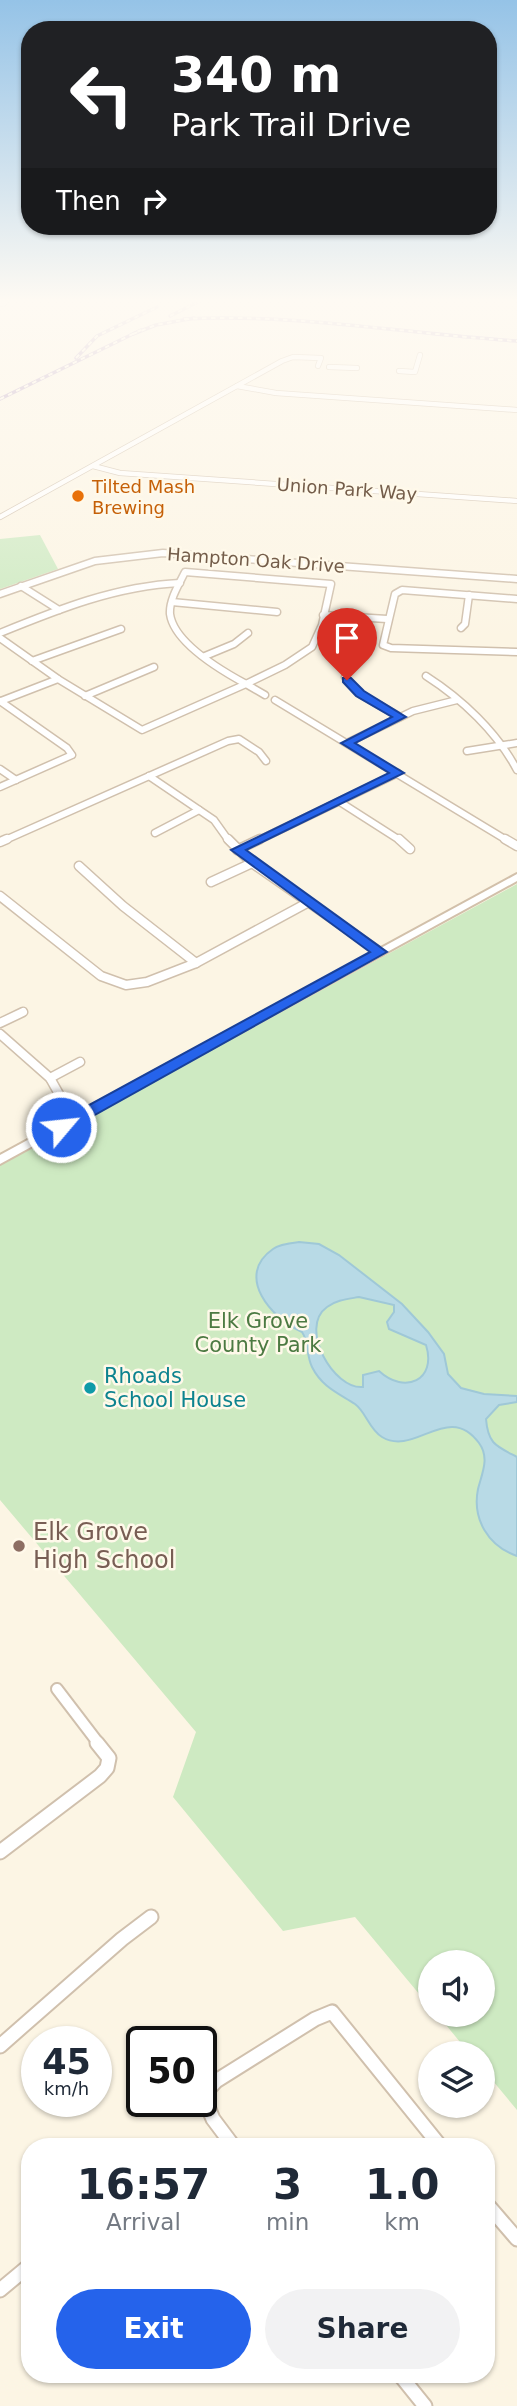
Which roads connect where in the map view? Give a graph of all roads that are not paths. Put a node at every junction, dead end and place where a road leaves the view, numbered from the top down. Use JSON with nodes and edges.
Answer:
{"nodes":[{"id":1,"x":184,"y":415,"type":"edge"},
{"id":2,"x":93,"y":466,"type":"junction"},
{"id":3,"x":517,"y":501,"type":"edge"},
{"id":4,"x":0,"y":517,"type":"edge"},
{"id":5,"x":248,"y":559,"type":"junction"},
{"id":6,"x":435,"y":573,"type":"junction"},
{"id":7,"x":241,"y":576,"type":"junction"},
{"id":8,"x":517,"y":579,"type":"edge"},
{"id":9,"x":180,"y":583,"type":"junction"},
{"id":10,"x":21,"y":586,"type":"junction"},
{"id":11,"x":431,"y":591,"type":"junction"},
{"id":12,"x":0,"y":594,"type":"edge"},
{"id":13,"x":470,"y":595,"type":"junction"},
{"id":14,"x":517,"y":599,"type":"edge"},
{"id":15,"x":172,"y":602,"type":"junction"},
{"id":16,"x":59,"y":610,"type":"junction"},
{"id":17,"x":278,"y":612,"type":"dead end"},
{"id":18,"x":323,"y":615,"type":"junction"},
{"id":19,"x":387,"y":619,"type":"junction"},
{"id":20,"x":461,"y":628,"type":"dead end"},
{"id":21,"x":121,"y":629,"type":"dead end"},
{"id":22,"x":248,"y":633,"type":"dead end"},
{"id":23,"x":0,"y":636,"type":"edge"},
{"id":24,"x":517,"y":652,"type":"edge"},
{"id":25,"x":205,"y":656,"type":"junction"},
{"id":26,"x":32,"y":660,"type":"junction"},
{"id":27,"x":154,"y":667,"type":"dead end"},
{"id":28,"x":426,"y":676,"type":"dead end"},
{"id":29,"x":345,"y":677,"type":"dead end"},
{"id":30,"x":58,"y":678,"type":"junction"},
{"id":31,"x":244,"y":683,"type":"junction"},
{"id":32,"x":265,"y":695,"type":"dead end"},
{"id":33,"x":85,"y":696,"type":"junction"},
{"id":34,"x":457,"y":699,"type":"junction"},
{"id":35,"x":275,"y":700,"type":"dead end"},
{"id":36,"x":0,"y":701,"type":"edge"},
{"id":37,"x":400,"y":717,"type":"junction"},
{"id":38,"x":347,"y":743,"type":"junction"},
{"id":39,"x":517,"y":743,"type":"edge"},
{"id":40,"x":504,"y":747,"type":"junction"},
{"id":41,"x":467,"y":751,"type":"dead end"},
{"id":42,"x":266,"y":761,"type":"dead end"},
{"id":43,"x":0,"y":769,"type":"edge"},
{"id":44,"x":517,"y":770,"type":"edge"},
{"id":45,"x":398,"y":773,"type":"junction"},
{"id":46,"x":149,"y":776,"type":"junction"},
{"id":47,"x":16,"y":780,"type":"junction"},
{"id":48,"x":0,"y":787,"type":"edge"},
{"id":49,"x":340,"y":802,"type":"junction"},
{"id":50,"x":199,"y":810,"type":"junction"},
{"id":51,"x":155,"y":832,"type":"dead end"},
{"id":52,"x":0,"y":842,"type":"edge"},
{"id":53,"x":517,"y":846,"type":"edge"},
{"id":54,"x":410,"y":849,"type":"dead end"},
{"id":55,"x":237,"y":850,"type":"junction"},
{"id":56,"x":252,"y":863,"type":"junction"},
{"id":57,"x":79,"y":866,"type":"dead end"},
{"id":58,"x":517,"y":877,"type":"edge"},
{"id":59,"x":211,"y":882,"type":"dead end"},
{"id":60,"x":0,"y":896,"type":"edge"},
{"id":61,"x":307,"y":903,"type":"junction"},
{"id":62,"x":380,"y":952,"type":"junction"},
{"id":63,"x":196,"y":963,"type":"junction"},
{"id":64,"x":23,"y":1012,"type":"dead end"},
{"id":65,"x":0,"y":1023,"type":"edge"},
{"id":66,"x":0,"y":1034,"type":"edge"},
{"id":67,"x":80,"y":1062,"type":"dead end"},
{"id":68,"x":50,"y":1078,"type":"junction"},
{"id":69,"x":79,"y":1117,"type":"junction"},
{"id":70,"x":0,"y":1160,"type":"edge"},
{"id":71,"x":57,"y":1689,"type":"dead end"},
{"id":72,"x":0,"y":1852,"type":"edge"},
{"id":73,"x":150,"y":1917,"type":"dead end"},
{"id":74,"x":0,"y":2046,"type":"edge"},
{"id":75,"x":227,"y":2138,"type":"edge"},
{"id":76,"x":433,"y":2138,"type":"edge"},
{"id":77,"x":495,"y":2213,"type":"edge"},
{"id":78,"x":517,"y":2239,"type":"edge"},
{"id":79,"x":21,"y":2272,"type":"edge"},
{"id":80,"x":0,"y":2290,"type":"edge"},
{"id":81,"x":406,"y":2383,"type":"edge"},
{"id":82,"x":425,"y":2406,"type":"edge"}],
"edges":[{"from":1,"to":2,"type":"street"},
{"from":2,"to":3,"type":"street","name":"Union Park Way"},
{"from":2,"to":4,"type":"street"},
{"from":5,"to":6,"type":"street","name":"Hampton Oak Drive"},
{"from":5,"to":7,"type":"street"},
{"from":5,"to":10,"type":"street","name":"Hampton Oak Drive"},
{"from":6,"to":8,"type":"street","name":"Hampton Oak Drive"},
{"from":6,"to":11,"type":"street"},
{"from":7,"to":9,"type":"street"},
{"from":7,"to":18,"type":"street"},
{"from":9,"to":15,"type":"street"},
{"from":9,"to":16,"type":"street"},
{"from":10,"to":12,"type":"street","name":"Hampton Oak Drive"},
{"from":10,"to":16,"type":"street"},
{"from":11,"to":13,"type":"street"},
{"from":11,"to":19,"type":"street"},
{"from":13,"to":14,"type":"street"},
{"from":13,"to":20,"type":"street"},
{"from":15,"to":17,"type":"street"},
{"from":15,"to":25,"type":"street"},
{"from":16,"to":23,"type":"street"},
{"from":18,"to":19,"type":"street"},
{"from":18,"to":31,"type":"street"},
{"from":19,"to":24,"type":"street"},
{"from":21,"to":26,"type":"street"},
{"from":22,"to":25,"type":"street"},
{"from":23,"to":26,"type":"street"},
{"from":25,"to":31,"type":"street"},
{"from":26,"to":30,"type":"street"},
{"from":27,"to":33,"type":"street"},
{"from":28,"to":34,"type":"street"},
{"from":29,"to":37,"type":"street"},
{"from":30,"to":33,"type":"street"},
{"from":30,"to":36,"type":"street"},
{"from":31,"to":32,"type":"street"},
{"from":31,"to":33,"type":"street"},
{"from":34,"to":37,"type":"street"},
{"from":34,"to":40,"type":"street"},
{"from":35,"to":38,"type":"street"},
{"from":36,"to":47,"type":"street"},
{"from":37,"to":38,"type":"street"},
{"from":38,"to":45,"type":"street"},
{"from":39,"to":40,"type":"street"},
{"from":40,"to":41,"type":"street"},
{"from":40,"to":44,"type":"street"},
{"from":42,"to":46,"type":"street"},
{"from":43,"to":47,"type":"street"},
{"from":45,"to":49,"type":"street"},
{"from":45,"to":53,"type":"street"},
{"from":46,"to":50,"type":"street"},
{"from":46,"to":52,"type":"street"},
{"from":47,"to":48,"type":"street"},
{"from":49,"to":54,"type":"street"},
{"from":49,"to":55,"type":"street"},
{"from":50,"to":51,"type":"street"},
{"from":50,"to":55,"type":"street"},
{"from":55,"to":56,"type":"street"},
{"from":56,"to":59,"type":"street"},
{"from":56,"to":61,"type":"street"},
{"from":57,"to":63,"type":"street"},
{"from":58,"to":62,"type":"main road"},
{"from":60,"to":63,"type":"street"},
{"from":61,"to":62,"type":"street"},
{"from":61,"to":63,"type":"street"},
{"from":62,"to":69,"type":"main road"},
{"from":64,"to":65,"type":"street"},
{"from":66,"to":68,"type":"street"},
{"from":67,"to":68,"type":"street"},
{"from":68,"to":69,"type":"street"},
{"from":69,"to":70,"type":"main road"},
{"from":71,"to":72,"type":"street"},
{"from":73,"to":74,"type":"street"},
{"from":75,"to":76,"type":"street"},
{"from":77,"to":78,"type":"street"},
{"from":79,"to":80,"type":"street"},
{"from":81,"to":82,"type":"street"}]}
